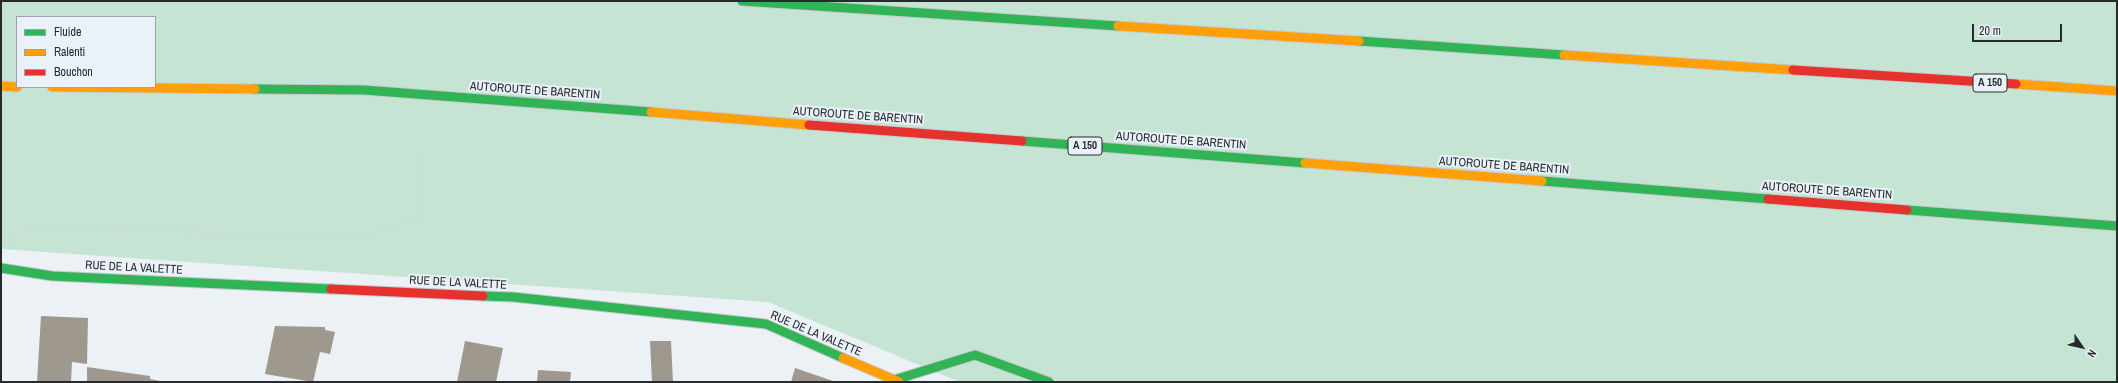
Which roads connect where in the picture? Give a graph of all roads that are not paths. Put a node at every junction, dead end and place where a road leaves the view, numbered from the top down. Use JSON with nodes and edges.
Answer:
{"nodes":[{"id":1,"x":742,"y":1,"type":"edge"},
{"id":2,"x":1,"y":86,"type":"edge"},
{"id":3,"x":16,"y":87,"type":"edge"},
{"id":4,"x":156,"y":88,"type":"edge"},
{"id":5,"x":2117,"y":91,"type":"edge"},
{"id":6,"x":2117,"y":226,"type":"edge"},
{"id":7,"x":2,"y":269,"type":"edge"},
{"id":8,"x":897,"y":381,"type":"edge"},
{"id":9,"x":1049,"y":382,"type":"edge"}],
"edges":[{"from":1,"to":5,"type":"main road","number":"A 150"},
{"from":2,"to":3,"type":"main road"},
{"from":4,"to":6,"type":"main road","name":"AUTOROUTE DE BARENTIN","number":"A 150"},
{"from":7,"to":8,"type":"main road","name":"RUE DE LA VALETTE"},
{"from":8,"to":9,"type":"main road"}]}
